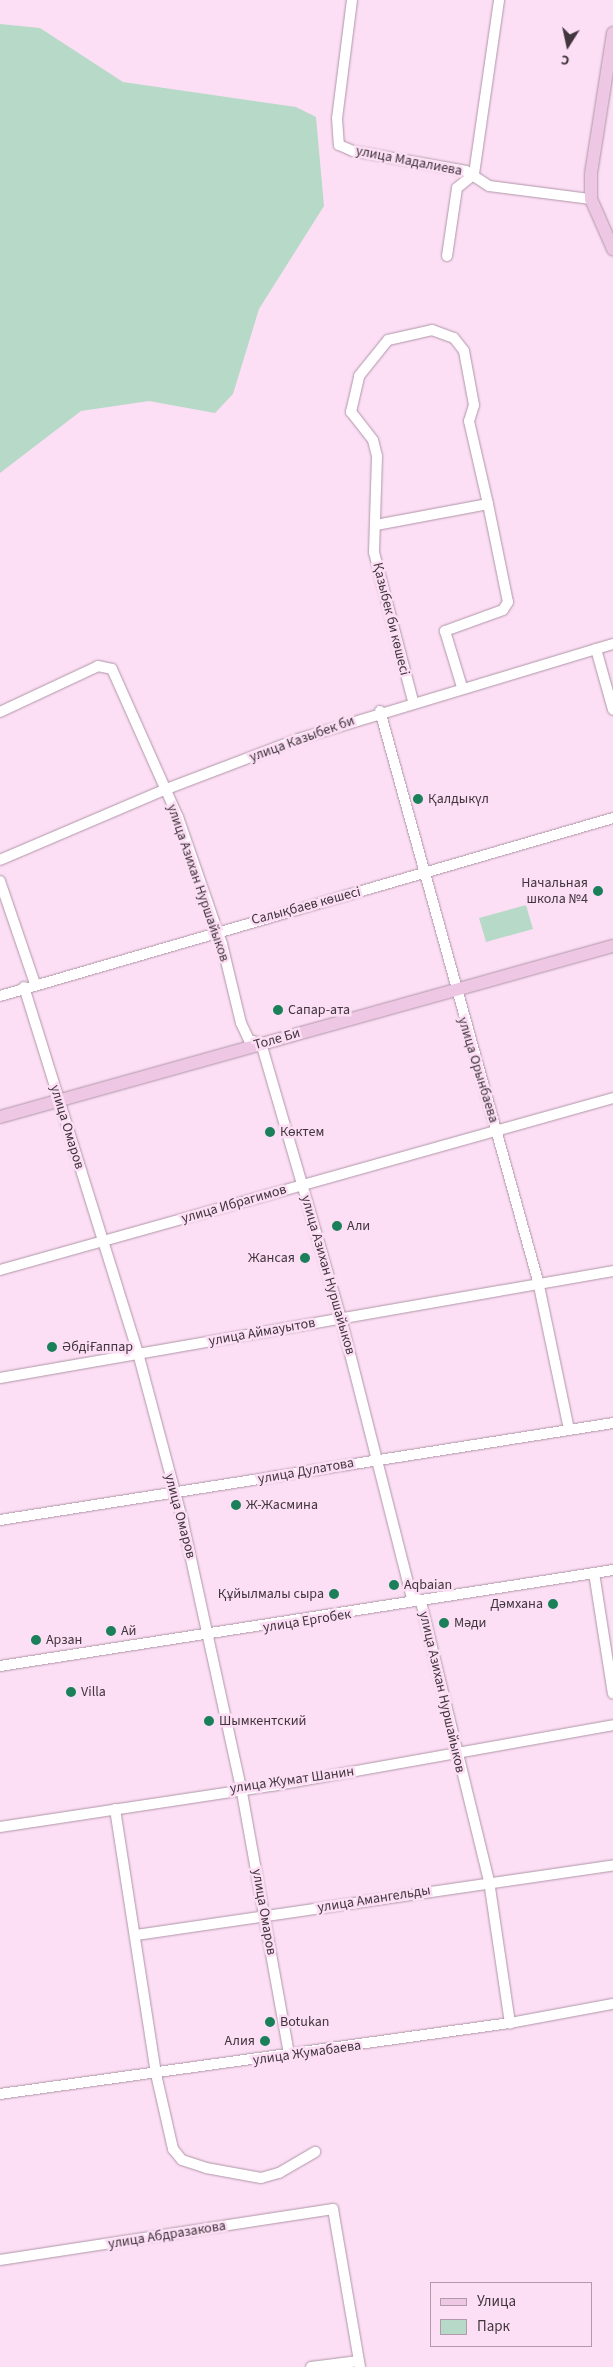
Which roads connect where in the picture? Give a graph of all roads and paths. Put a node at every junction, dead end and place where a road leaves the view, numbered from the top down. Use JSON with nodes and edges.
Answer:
{"nodes":[{"id":1,"x":352,"y":0,"type":"edge"},
{"id":2,"x":499,"y":0,"type":"edge"},
{"id":3,"x":613,"y":36,"type":"edge"},
{"id":4,"x":474,"y":174,"type":"junction"},
{"id":5,"x":591,"y":199,"type":"junction"},
{"id":6,"x":613,"y":249,"type":"edge"},
{"id":7,"x":447,"y":256,"type":"dead end"},
{"id":8,"x":488,"y":504,"type":"junction"},
{"id":9,"x":376,"y":526,"type":"junction"},
{"id":10,"x":613,"y":644,"type":"edge"},
{"id":11,"x":596,"y":649,"type":"junction"},
{"id":12,"x":462,"y":687,"type":"junction"},
{"id":13,"x":413,"y":701,"type":"junction"},
{"id":14,"x":613,"y":710,"type":"edge"},
{"id":15,"x":380,"y":711,"type":"junction"},
{"id":16,"x":0,"y":712,"type":"edge"},
{"id":17,"x":164,"y":790,"type":"junction"},
{"id":18,"x":613,"y":818,"type":"edge"},
{"id":19,"x":0,"y":860,"type":"edge"},
{"id":20,"x":426,"y":873,"type":"junction"},
{"id":21,"x":0,"y":880,"type":"edge"},
{"id":22,"x":214,"y":931,"type":"junction"},
{"id":23,"x":613,"y":946,"type":"edge"},
{"id":24,"x":35,"y":984,"type":"junction"},
{"id":25,"x":24,"y":988,"type":"junction"},
{"id":26,"x":454,"y":990,"type":"junction"},
{"id":27,"x":0,"y":996,"type":"edge"},
{"id":28,"x":260,"y":1043,"type":"junction"},
{"id":29,"x":613,"y":1098,"type":"edge"},
{"id":30,"x":58,"y":1100,"type":"junction"},
{"id":31,"x":0,"y":1117,"type":"edge"},
{"id":32,"x":497,"y":1131,"type":"junction"},
{"id":33,"x":302,"y":1184,"type":"junction"},
{"id":34,"x":102,"y":1241,"type":"junction"},
{"id":35,"x":0,"y":1270,"type":"edge"},
{"id":36,"x":613,"y":1271,"type":"edge"},
{"id":37,"x":538,"y":1281,"type":"junction"},
{"id":38,"x":341,"y":1318,"type":"junction"},
{"id":39,"x":138,"y":1353,"type":"junction"},
{"id":40,"x":0,"y":1378,"type":"edge"},
{"id":41,"x":613,"y":1423,"type":"edge"},
{"id":42,"x":569,"y":1430,"type":"junction"},
{"id":43,"x":378,"y":1458,"type":"junction"},
{"id":44,"x":174,"y":1495,"type":"junction"},
{"id":45,"x":0,"y":1520,"type":"edge"},
{"id":46,"x":613,"y":1570,"type":"edge"},
{"id":47,"x":594,"y":1573,"type":"junction"},
{"id":48,"x":421,"y":1602,"type":"junction"},
{"id":49,"x":210,"y":1636,"type":"junction"},
{"id":50,"x":0,"y":1666,"type":"edge"},
{"id":51,"x":613,"y":1694,"type":"edge"},
{"id":52,"x":613,"y":1725,"type":"edge"},
{"id":53,"x":456,"y":1753,"type":"junction"},
{"id":54,"x":241,"y":1787,"type":"junction"},
{"id":55,"x":115,"y":1809,"type":"junction"},
{"id":56,"x":0,"y":1827,"type":"edge"},
{"id":57,"x":613,"y":1865,"type":"edge"},
{"id":58,"x":489,"y":1881,"type":"junction"},
{"id":59,"x":265,"y":1916,"type":"junction"},
{"id":60,"x":136,"y":1935,"type":"junction"},
{"id":61,"x":613,"y":2004,"type":"edge"},
{"id":62,"x":510,"y":2023,"type":"junction"},
{"id":63,"x":289,"y":2055,"type":"junction"},
{"id":64,"x":156,"y":2074,"type":"junction"},
{"id":65,"x":0,"y":2094,"type":"edge"},
{"id":66,"x":315,"y":2152,"type":"dead end"},
{"id":67,"x":0,"y":2260,"type":"edge"},
{"id":68,"x":359,"y":2364,"type":"edge"},
{"id":69,"x":312,"y":2367,"type":"edge"}],
"edges":[{"from":1,"to":4,"type":"street","name":"улица Мадалиева"},
{"from":2,"to":4,"type":"street"},
{"from":3,"to":5,"type":"main road"},
{"from":4,"to":5,"type":"street","name":"улица Мадалиева"},
{"from":4,"to":7,"type":"street"},
{"from":5,"to":6,"type":"main road"},
{"from":8,"to":9,"type":"street"},
{"from":8,"to":9,"type":"street","name":"Қазыбек би көшесі"},
{"from":8,"to":12,"type":"street","name":"Қазыбек би көшесі"},
{"from":9,"to":13,"type":"street","name":"Қазыбек би көшесі"},
{"from":10,"to":11,"type":"street","name":"улица Казыбек би"},
{"from":11,"to":12,"type":"street","name":"улица Казыбек би"},
{"from":11,"to":14,"type":"street"},
{"from":12,"to":13,"type":"street","name":"улица Казыбек би"},
{"from":13,"to":15,"type":"street","name":"улица Казыбек би"},
{"from":15,"to":17,"type":"street","name":"улица Казыбек би"},
{"from":15,"to":20,"type":"street","name":"улица Орынбаева"},
{"from":16,"to":17,"type":"street","name":"улица Азихан Нуршайыков"},
{"from":17,"to":19,"type":"street","name":"улица Казыбек би"},
{"from":17,"to":22,"type":"street","name":"улица Азихан Нуршайыков"},
{"from":18,"to":20,"type":"street","name":"Салықбаев көшесі"},
{"from":20,"to":22,"type":"street","name":"Салықбаев көшесі"},
{"from":20,"to":26,"type":"street","name":"улица Орынбаева"},
{"from":21,"to":24,"type":"street"},
{"from":22,"to":24,"type":"street","name":"Салықбаев көшесі"},
{"from":22,"to":28,"type":"street","name":"улица Азихан Нуршайыков"},
{"from":23,"to":26,"type":"main road","name":"Толе Би"},
{"from":24,"to":25,"type":"street","name":"Салықбаев көшесі"},
{"from":25,"to":27,"type":"street","name":"Салықбаев көшесі"},
{"from":25,"to":30,"type":"street","name":"улица Омаров"},
{"from":26,"to":28,"type":"main road","name":"Толе Би"},
{"from":26,"to":32,"type":"street","name":"улица Орынбаева"},
{"from":28,"to":30,"type":"main road","name":"Толе Би"},
{"from":28,"to":33,"type":"street","name":"улица Азихан Нуршайыков"},
{"from":29,"to":32,"type":"street","name":"улица Ибрагимов"},
{"from":30,"to":31,"type":"main road","name":"Толе Би"},
{"from":30,"to":34,"type":"street","name":"улица Омаров"},
{"from":32,"to":33,"type":"street","name":"улица Ибрагимов"},
{"from":32,"to":37,"type":"street","name":"улица Орынбаева"},
{"from":33,"to":34,"type":"street","name":"улица Ибрагимов"},
{"from":33,"to":38,"type":"street","name":"улица Азихан Нуршайыков"},
{"from":34,"to":35,"type":"street","name":"улица Ибрагимов"},
{"from":34,"to":39,"type":"street","name":"улица Омаров"},
{"from":36,"to":37,"type":"street","name":"улица Аймауытов"},
{"from":37,"to":38,"type":"street","name":"улица Аймауытов"},
{"from":37,"to":42,"type":"street","name":"улица Орынбаева"},
{"from":38,"to":39,"type":"street","name":"улица Аймауытов"},
{"from":38,"to":43,"type":"street","name":"улица Азихан Нуршайыков"},
{"from":39,"to":40,"type":"street","name":"улица Аймауытов"},
{"from":39,"to":44,"type":"street","name":"улица Омаров"},
{"from":41,"to":42,"type":"street","name":"улица Дулатова"},
{"from":42,"to":43,"type":"street","name":"улица Дулатова"},
{"from":43,"to":44,"type":"street","name":"улица Дулатова"},
{"from":43,"to":48,"type":"street","name":"улица Азихан Нуршайыков"},
{"from":44,"to":45,"type":"street","name":"улица Дулатова"},
{"from":44,"to":49,"type":"street","name":"улица Омаров"},
{"from":46,"to":47,"type":"street","name":"улица Ергобек"},
{"from":47,"to":48,"type":"street","name":"улица Ергобек"},
{"from":47,"to":51,"type":"street"},
{"from":48,"to":49,"type":"street","name":"улица Ергобек"},
{"from":48,"to":53,"type":"street","name":"улица Азихан Нуршайыков"},
{"from":49,"to":50,"type":"street","name":"улица Ергобек"},
{"from":49,"to":54,"type":"street","name":"улица Омаров"},
{"from":52,"to":53,"type":"street","name":"улица Жумат Шанин"},
{"from":53,"to":54,"type":"street","name":"улица Жумат Шанин"},
{"from":53,"to":58,"type":"street","name":"улица Азихан Нуршайыков"},
{"from":54,"to":55,"type":"street","name":"улица Жумат Шанин"},
{"from":54,"to":59,"type":"street","name":"улица Омаров"},
{"from":55,"to":56,"type":"street","name":"улица Жумат Шанин"},
{"from":55,"to":60,"type":"street"},
{"from":57,"to":58,"type":"street","name":"улица Амангельды"},
{"from":58,"to":59,"type":"street","name":"улица Амангельды"},
{"from":58,"to":62,"type":"street","name":"улица Азихан Нуршайыков"},
{"from":59,"to":60,"type":"street","name":"улица Амангельды"},
{"from":59,"to":63,"type":"street","name":"улица Омаров"},
{"from":60,"to":64,"type":"street"},
{"from":61,"to":62,"type":"street","name":"улица Жумабаева"},
{"from":62,"to":63,"type":"street","name":"улица Жумабаева"},
{"from":63,"to":64,"type":"street","name":"улица Жумабаева"},
{"from":64,"to":65,"type":"street","name":"улица Жумабаева"},
{"from":64,"to":66,"type":"street"},
{"from":67,"to":68,"type":"street","name":"улица Абдразакова"},
{"from":68,"to":69,"type":"street"}]}
